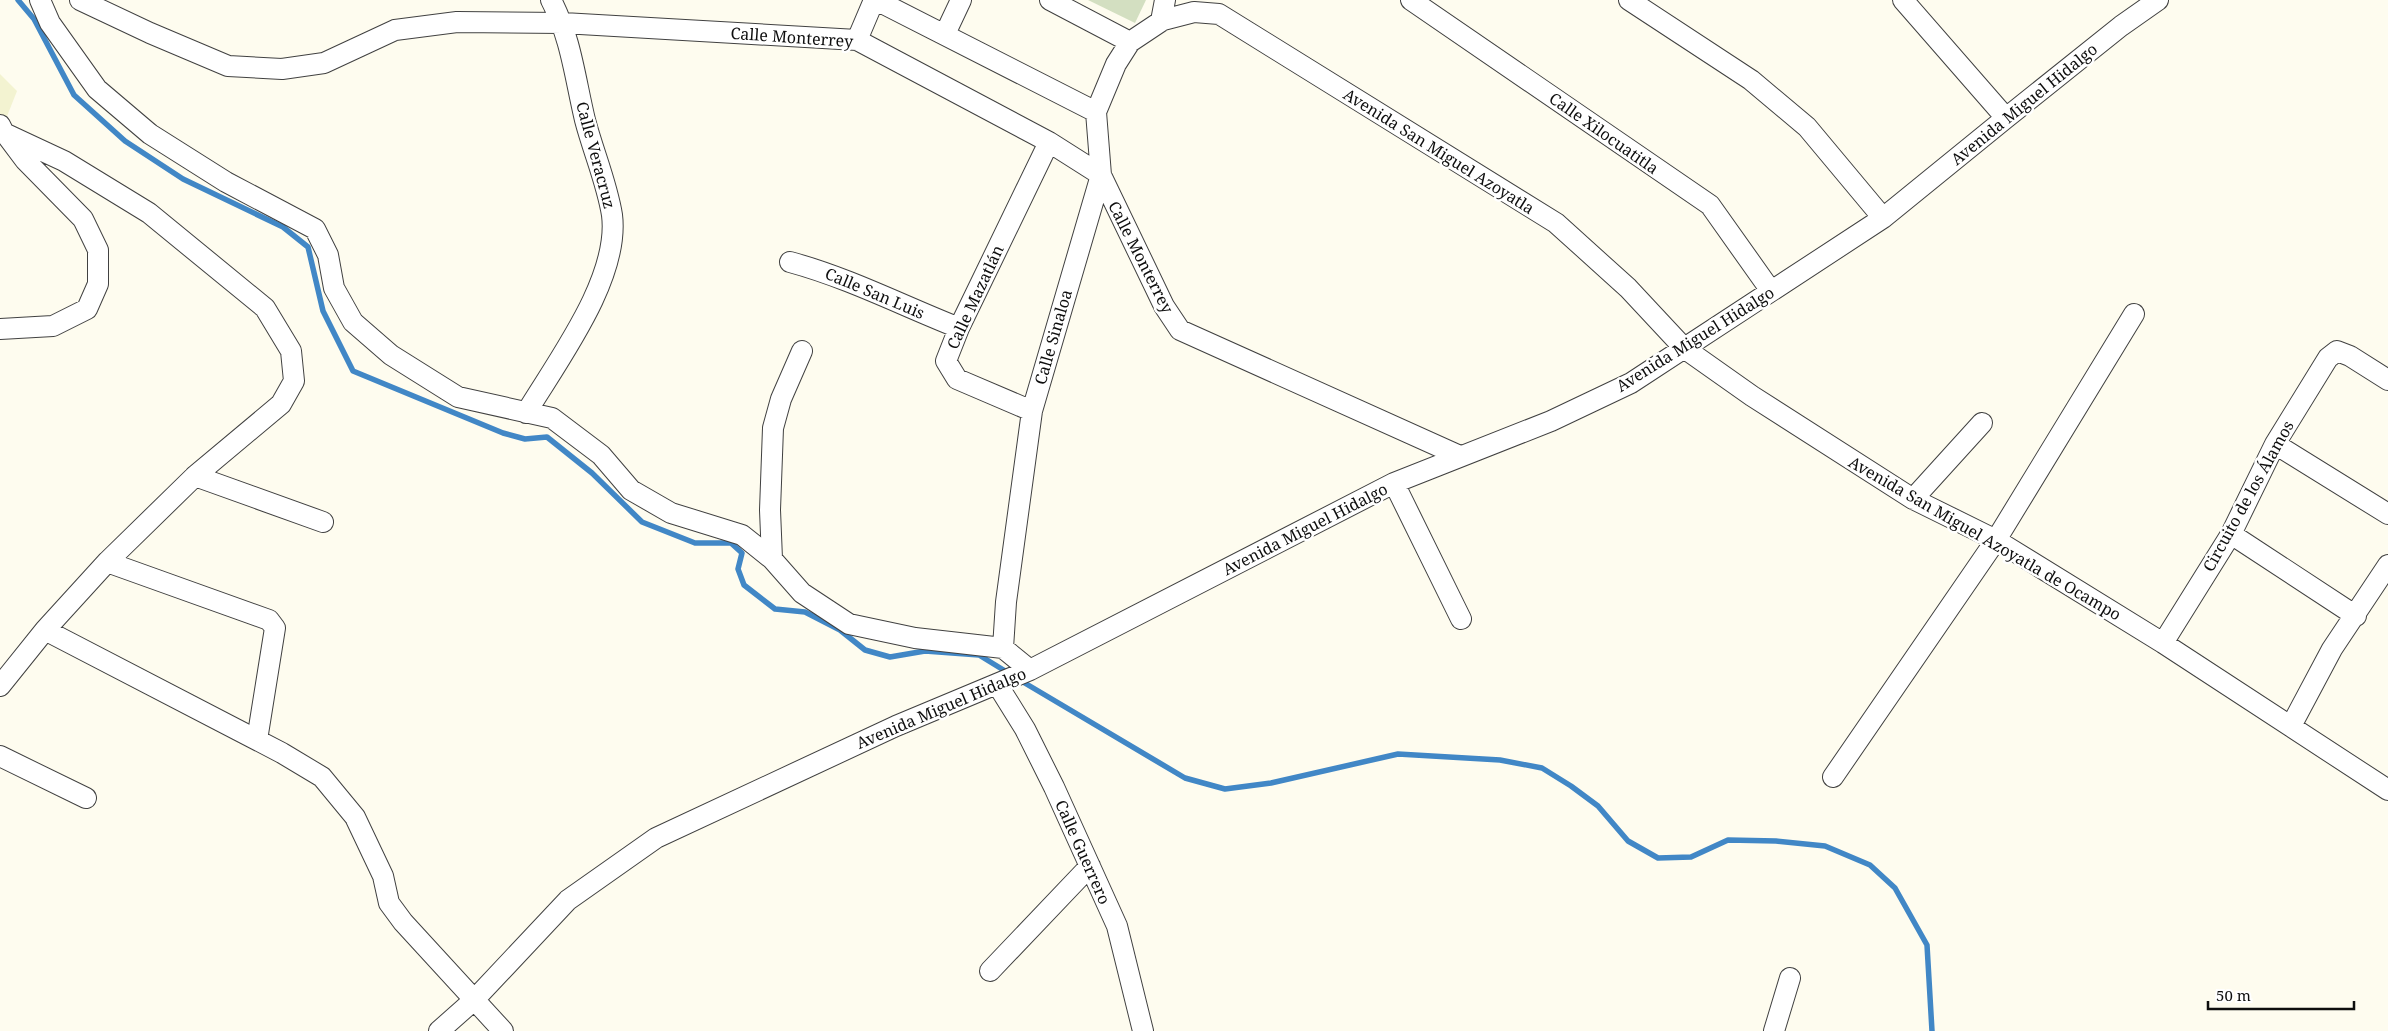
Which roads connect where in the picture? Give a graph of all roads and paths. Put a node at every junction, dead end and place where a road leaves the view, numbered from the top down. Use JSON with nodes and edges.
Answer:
{"nodes":[{"id":1,"x":40,"y":0,"type":"edge"},
{"id":2,"x":80,"y":0,"type":"edge"},
{"id":3,"x":550,"y":0,"type":"edge"},
{"id":4,"x":875,"y":0,"type":"edge"},
{"id":5,"x":961,"y":0,"type":"edge"},
{"id":6,"x":1050,"y":0,"type":"edge"},
{"id":7,"x":1411,"y":0,"type":"edge"},
{"id":8,"x":1629,"y":0,"type":"edge"},
{"id":9,"x":1903,"y":0,"type":"edge"},
{"id":10,"x":2158,"y":0,"type":"edge"},
{"id":11,"x":1163,"y":14,"type":"edge"},
{"id":12,"x":563,"y":23,"type":"junction"},
{"id":13,"x":945,"y":34,"type":"junction"},
{"id":14,"x":857,"y":40,"type":"junction"},
{"id":15,"x":1130,"y":42,"type":"junction"},
{"id":16,"x":1096,"y":112,"type":"junction"},
{"id":17,"x":2006,"y":118,"type":"junction"},
{"id":18,"x":2,"y":129,"type":"edge"},
{"id":19,"x":1049,"y":142,"type":"junction"},
{"id":20,"x":1101,"y":175,"type":"junction"},
{"id":21,"x":1884,"y":218,"type":"junction"},
{"id":22,"x":790,"y":262,"type":"dead end"},
{"id":23,"x":1771,"y":291,"type":"junction"},
{"id":24,"x":2134,"y":314,"type":"dead end"},
{"id":25,"x":959,"y":328,"type":"junction"},
{"id":26,"x":0,"y":329,"type":"edge"},
{"id":27,"x":1684,"y":348,"type":"junction"},
{"id":28,"x":802,"y":351,"type":"dead end"},
{"id":29,"x":2388,"y":380,"type":"edge"},
{"id":30,"x":1032,"y":411,"type":"junction"},
{"id":31,"x":526,"y":413,"type":"junction"},
{"id":32,"x":1982,"y":423,"type":"dead end"},
{"id":33,"x":2275,"y":444,"type":"junction"},
{"id":34,"x":1460,"y":456,"type":"junction"},
{"id":35,"x":194,"y":476,"type":"junction"},
{"id":36,"x":1394,"y":483,"type":"junction"},
{"id":37,"x":1913,"y":499,"type":"junction"},
{"id":38,"x":2388,"y":514,"type":"edge"},
{"id":39,"x":322,"y":522,"type":"dead end"},
{"id":40,"x":2230,"y":534,"type":"junction"},
{"id":41,"x":1996,"y":540,"type":"junction"},
{"id":42,"x":772,"y":560,"type":"junction"},
{"id":43,"x":107,"y":562,"type":"junction"},
{"id":44,"x":2388,"y":566,"type":"edge"},
{"id":45,"x":2356,"y":616,"type":"junction"},
{"id":46,"x":1461,"y":619,"type":"dead end"},
{"id":47,"x":45,"y":630,"type":"junction"},
{"id":48,"x":2163,"y":643,"type":"junction"},
{"id":49,"x":1003,"y":648,"type":"junction"},
{"id":50,"x":1030,"y":670,"type":"junction"},
{"id":51,"x":997,"y":684,"type":"junction"},
{"id":52,"x":0,"y":686,"type":"edge"},
{"id":53,"x":2291,"y":726,"type":"junction"},
{"id":54,"x":257,"y":740,"type":"junction"},
{"id":55,"x":0,"y":756,"type":"edge"},
{"id":56,"x":1833,"y":777,"type":"dead end"},
{"id":57,"x":2388,"y":790,"type":"edge"},
{"id":58,"x":86,"y":798,"type":"dead end"},
{"id":59,"x":1090,"y":866,"type":"junction"},
{"id":60,"x":990,"y":971,"type":"dead end"},
{"id":61,"x":1790,"y":978,"type":"dead end"},
{"id":62,"x":474,"y":1000,"type":"junction"},
{"id":63,"x":439,"y":1031,"type":"edge"},
{"id":64,"x":503,"y":1031,"type":"edge"},
{"id":65,"x":1143,"y":1031,"type":"edge"},
{"id":66,"x":1774,"y":1031,"type":"edge"}],
"edges":[{"from":1,"to":31,"type":"street"},
{"from":2,"to":12,"type":"street","name":"Calle Monterrey"},
{"from":3,"to":12,"type":"street","name":"Calle Veracruz"},
{"from":4,"to":13,"type":"street"},
{"from":4,"to":14,"type":"street"},
{"from":5,"to":13,"type":"street"},
{"from":6,"to":15,"type":"street"},
{"from":7,"to":23,"type":"street","name":"Calle Xilocuatitla"},
{"from":8,"to":21,"type":"street"},
{"from":9,"to":17,"type":"street"},
{"from":10,"to":17,"type":"street","name":"Avenida Miguel Hidalgo"},
{"from":11,"to":15,"type":"street","name":"Calle Sinaloa"},
{"from":11,"to":27,"type":"street","name":"Avenida San Miguel Azoyatla"},
{"from":12,"to":14,"type":"street","name":"Calle Monterrey"},
{"from":12,"to":31,"type":"street","name":"Calle Veracruz"},
{"from":13,"to":16,"type":"street"},
{"from":14,"to":19,"type":"street","name":"Calle Monterrey"},
{"from":15,"to":16,"type":"street","name":"Calle Sinaloa"},
{"from":16,"to":20,"type":"street","name":"Calle Sinaloa"},
{"from":17,"to":21,"type":"street","name":"Avenida Miguel Hidalgo"},
{"from":18,"to":26,"type":"street"},
{"from":18,"to":35,"type":"street"},
{"from":19,"to":20,"type":"street","name":"Calle Monterrey"},
{"from":19,"to":25,"type":"street","name":"Calle Mazatlán"},
{"from":20,"to":30,"type":"street","name":"Calle Sinaloa"},
{"from":20,"to":34,"type":"street","name":"Calle Monterrey"},
{"from":21,"to":23,"type":"street","name":"Avenida Miguel Hidalgo"},
{"from":22,"to":25,"type":"street","name":"Calle San Luis"},
{"from":23,"to":27,"type":"street","name":"Avenida Miguel Hidalgo"},
{"from":24,"to":41,"type":"street"},
{"from":25,"to":30,"type":"street","name":"Calle Mazatlán"},
{"from":27,"to":34,"type":"street","name":"Avenida Miguel Hidalgo"},
{"from":27,"to":37,"type":"street","name":"Avenida San Miguel Azoyatla de Ocampo"},
{"from":28,"to":42,"type":"street"},
{"from":29,"to":33,"type":"street","name":"Circuito de los Álamos"},
{"from":30,"to":49,"type":"street","name":"Calle Sinaloa"},
{"from":31,"to":42,"type":"street"},
{"from":32,"to":37,"type":"street"},
{"from":33,"to":38,"type":"street"},
{"from":33,"to":40,"type":"street","name":"Circuito de los Álamos"},
{"from":34,"to":36,"type":"street","name":"Avenida Miguel Hidalgo"},
{"from":35,"to":39,"type":"street"},
{"from":35,"to":43,"type":"street"},
{"from":36,"to":46,"type":"street"},
{"from":36,"to":50,"type":"street","name":"Avenida Miguel Hidalgo"},
{"from":37,"to":41,"type":"street","name":"Avenida San Miguel Azoyatla de Ocampo"},
{"from":40,"to":45,"type":"street"},
{"from":40,"to":48,"type":"street","name":"Circuito de los Álamos"},
{"from":41,"to":48,"type":"street","name":"Avenida San Miguel Azoyatla de Ocampo"},
{"from":41,"to":56,"type":"street"},
{"from":42,"to":49,"type":"street"},
{"from":43,"to":47,"type":"street"},
{"from":43,"to":54,"type":"street"},
{"from":44,"to":45,"type":"street"},
{"from":45,"to":53,"type":"street"},
{"from":47,"to":52,"type":"street"},
{"from":47,"to":54,"type":"street"},
{"from":48,"to":53,"type":"street","name":"Avenida San Miguel Azoyatla de Ocampo"},
{"from":49,"to":50,"type":"street"},
{"from":50,"to":51,"type":"street","name":"Avenida Miguel Hidalgo"},
{"from":51,"to":59,"type":"street","name":"Calle Guerrero"},
{"from":51,"to":62,"type":"street","name":"Avenida Miguel Hidalgo"},
{"from":53,"to":57,"type":"street","name":"Avenida San Miguel Azoyatla de Ocampo"},
{"from":54,"to":62,"type":"street"},
{"from":55,"to":58,"type":"street"},
{"from":59,"to":60,"type":"street"},
{"from":59,"to":65,"type":"street","name":"Calle Guerrero"},
{"from":61,"to":66,"type":"street"},
{"from":62,"to":63,"type":"street","name":"Avenida Miguel Hidalgo"},
{"from":62,"to":64,"type":"street"}]}
